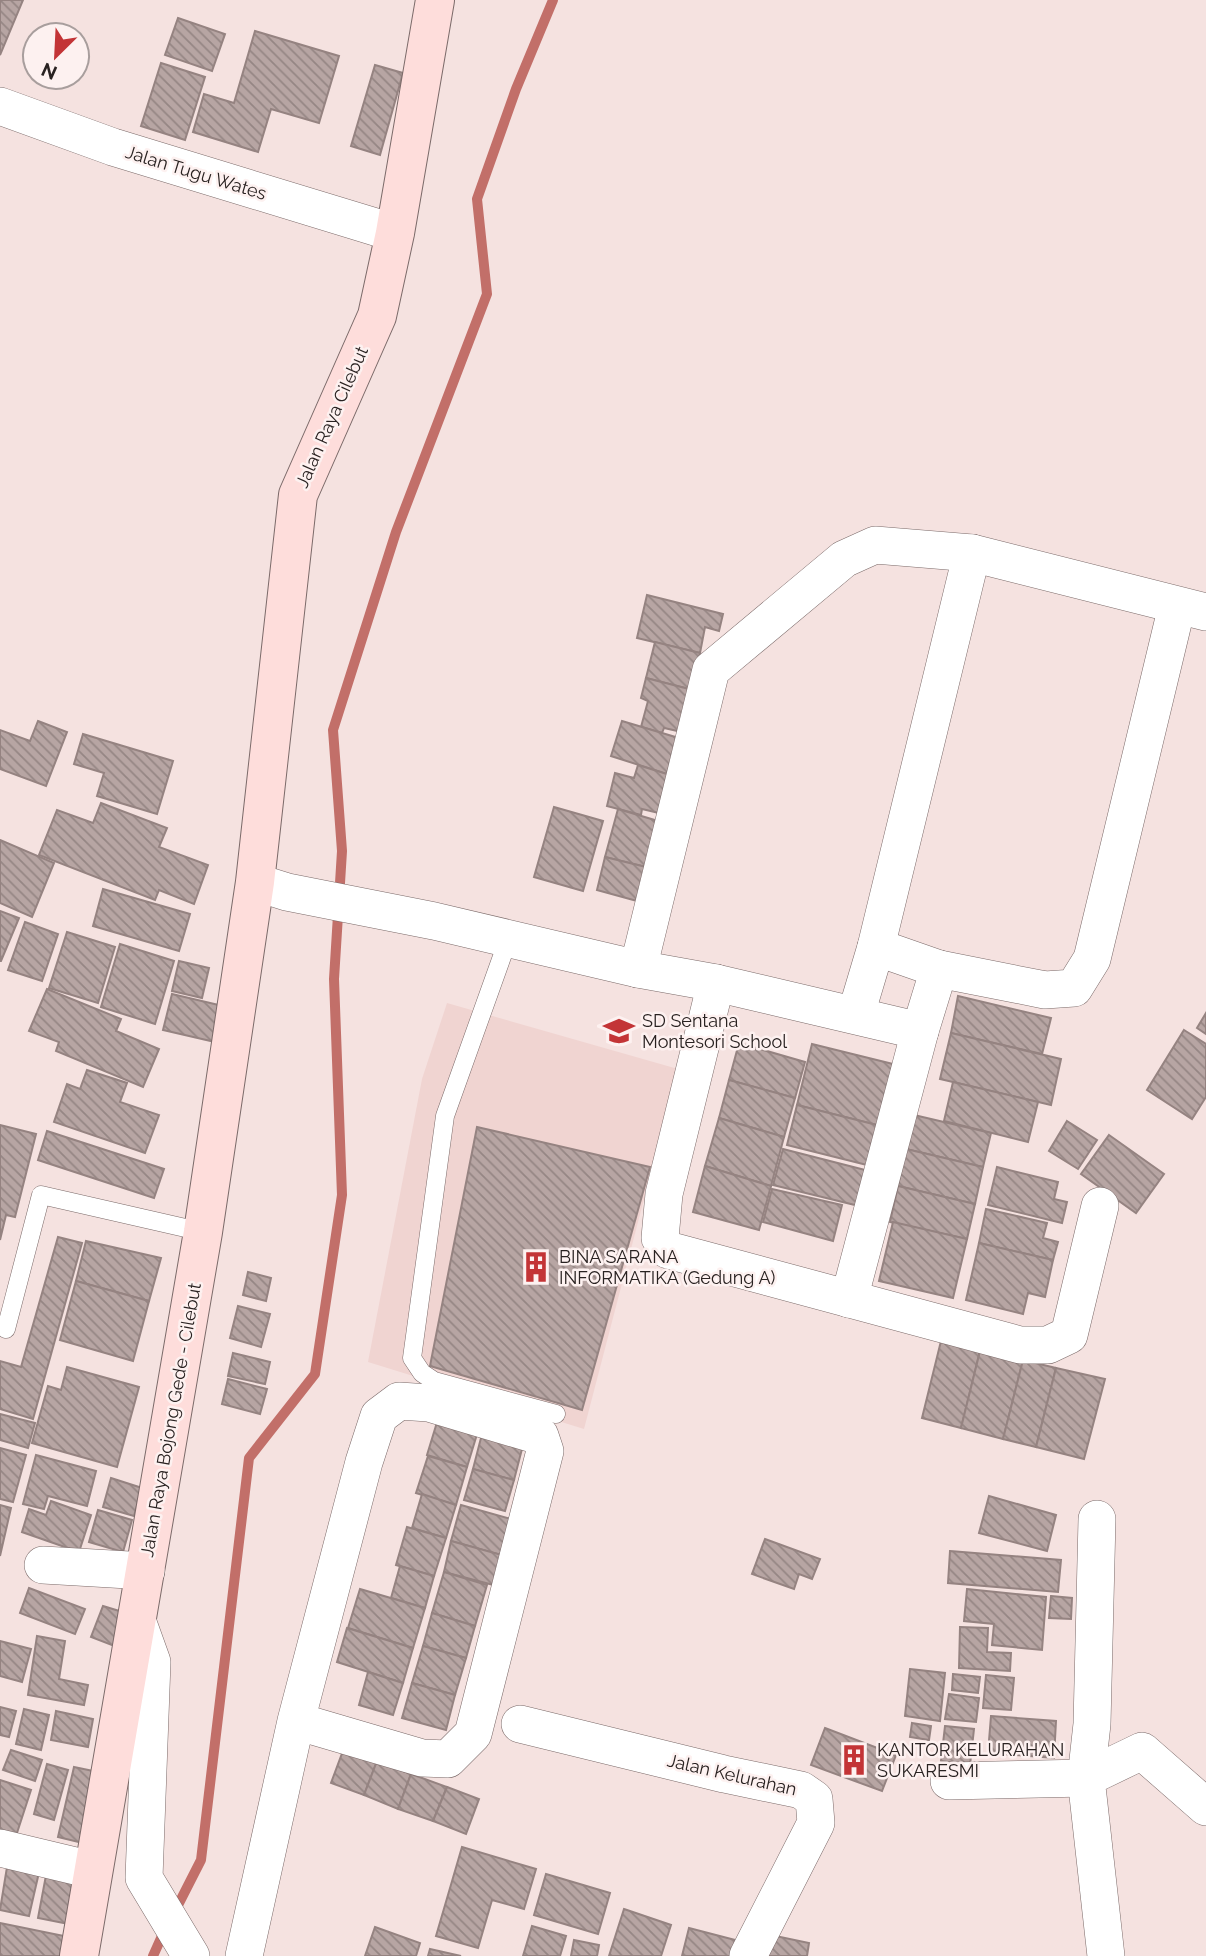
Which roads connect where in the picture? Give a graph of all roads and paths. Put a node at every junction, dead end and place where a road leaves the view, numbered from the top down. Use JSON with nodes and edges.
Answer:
{"nodes":[{"id":1,"x":435,"y":0,"type":"edge"},
{"id":2,"x":0,"y":106,"type":"edge"},
{"id":3,"x":395,"y":233,"type":"junction"},
{"id":4,"x":972,"y":553,"type":"junction"},
{"id":5,"x":1191,"y":609,"type":"edge"},
{"id":6,"x":271,"y":887,"type":"junction"},
{"id":7,"x":509,"y":937,"type":"junction"},
{"id":8,"x":876,"y":947,"type":"junction"},
{"id":9,"x":638,"y":968,"type":"junction"},
{"id":10,"x":939,"y":969,"type":"junction"},
{"id":11,"x":716,"y":983,"type":"junction"},
{"id":12,"x":856,"y":1014,"type":"junction"},
{"id":13,"x":920,"y":1031,"type":"junction"},
{"id":14,"x":1100,"y":1206,"type":"dead end"},
{"id":15,"x":203,"y":1232,"type":"junction"},
{"id":16,"x":849,"y":1299,"type":"junction"},
{"id":17,"x":6,"y":1329,"type":"dead end"},
{"id":18,"x":556,"y":1414,"type":"dead end"},
{"id":19,"x":1097,"y":1519,"type":"dead end"},
{"id":20,"x":43,"y":1565,"type":"dead end"},
{"id":21,"x":146,"y":1571,"type":"junction"},
{"id":22,"x":138,"y":1623,"type":"junction"},
{"id":23,"x":296,"y":1721,"type":"junction"},
{"id":24,"x":520,"y":1724,"type":"dead end"},
{"id":25,"x":1086,"y":1778,"type":"junction"},
{"id":26,"x":949,"y":1781,"type":"dead end"},
{"id":27,"x":1206,"y":1808,"type":"edge"},
{"id":28,"x":0,"y":1848,"type":"edge"},
{"id":29,"x":92,"y":1870,"type":"junction"},
{"id":30,"x":79,"y":1956,"type":"edge"},
{"id":31,"x":191,"y":1956,"type":"edge"},
{"id":32,"x":244,"y":1956,"type":"edge"},
{"id":33,"x":748,"y":1956,"type":"edge"},
{"id":34,"x":1106,"y":1956,"type":"edge"}],
"edges":[{"from":1,"to":3,"type":"main road","name":"Jalan Raya Cilebut"},
{"from":2,"to":3,"type":"street","name":"Jalan Tugu Wates"},
{"from":3,"to":6,"type":"main road","name":"Jalan Raya Cilebut"},
{"from":4,"to":5,"type":"street"},
{"from":4,"to":8,"type":"street"},
{"from":4,"to":9,"type":"street"},
{"from":5,"to":10,"type":"street"},
{"from":6,"to":7,"type":"street"},
{"from":6,"to":15,"type":"main road","name":"Jalan Raya Bojong Gede - Cilebut"},
{"from":7,"to":9,"type":"street"},
{"from":7,"to":18,"type":"lane"},
{"from":8,"to":10,"type":"street"},
{"from":8,"to":12,"type":"street"},
{"from":9,"to":11,"type":"street"},
{"from":10,"to":13,"type":"street"},
{"from":11,"to":12,"type":"street"},
{"from":11,"to":16,"type":"street"},
{"from":12,"to":13,"type":"street"},
{"from":13,"to":16,"type":"street"},
{"from":14,"to":16,"type":"street"},
{"from":15,"to":17,"type":"lane"},
{"from":15,"to":21,"type":"main road","name":"Jalan Raya Bojong Gede - Cilebut"},
{"from":19,"to":25,"type":"street"},
{"from":20,"to":21,"type":"street"},
{"from":21,"to":22,"type":"main road","name":"Jalan Raya Bojong Gede - Cilebut"},
{"from":22,"to":29,"type":"main road","name":"Jalan Raya Bojong Gede - Cilebut"},
{"from":22,"to":31,"type":"street"},
{"from":23,"to":23,"type":"street"},
{"from":23,"to":32,"type":"street"},
{"from":24,"to":33,"type":"street","name":"Jalan Kelurahan"},
{"from":25,"to":26,"type":"street"},
{"from":25,"to":27,"type":"street"},
{"from":25,"to":34,"type":"street"},
{"from":28,"to":29,"type":"street"},
{"from":29,"to":30,"type":"main road","name":"Jalan Raya Bojong Gede - Cilebut"}]}
